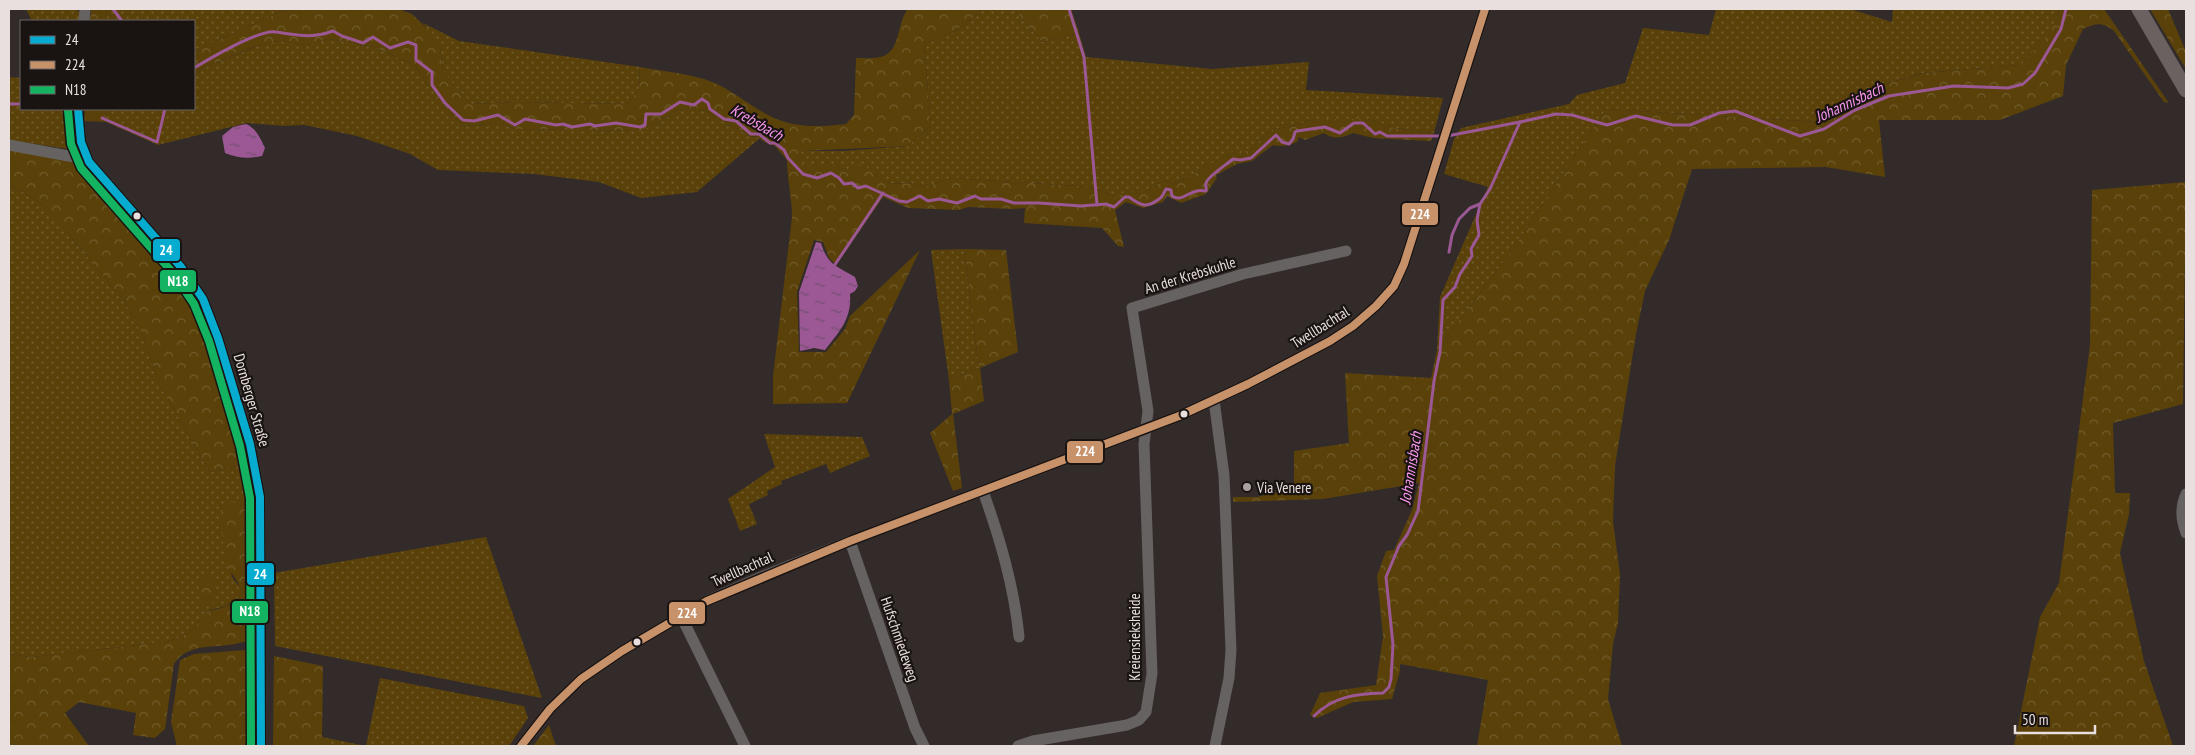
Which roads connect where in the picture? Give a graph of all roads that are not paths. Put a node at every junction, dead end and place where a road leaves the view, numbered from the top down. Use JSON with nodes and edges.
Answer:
{"nodes":[{"id":1,"x":1485,"y":9,"type":"edge"},
{"id":2,"x":2139,"y":9,"type":"edge"},
{"id":3,"x":2186,"y":90,"type":"edge"},
{"id":4,"x":78,"y":110,"type":"edge"},
{"id":5,"x":9,"y":145,"type":"edge"},
{"id":6,"x":84,"y":152,"type":"junction"},
{"id":7,"x":1346,"y":251,"type":"dead end"},
{"id":8,"x":1214,"y":400,"type":"junction"},
{"id":9,"x":1146,"y":428,"type":"junction"},
{"id":10,"x":983,"y":491,"type":"junction"},
{"id":11,"x":2186,"y":494,"type":"edge"},
{"id":12,"x":2186,"y":533,"type":"edge"},
{"id":13,"x":850,"y":541,"type":"junction"},
{"id":14,"x":681,"y":616,"type":"junction"},
{"id":15,"x":1019,"y":637,"type":"dead end"},
{"id":16,"x":261,"y":746,"type":"edge"},
{"id":17,"x":521,"y":746,"type":"edge"},
{"id":18,"x":746,"y":746,"type":"edge"},
{"id":19,"x":924,"y":746,"type":"edge"},
{"id":20,"x":1018,"y":746,"type":"edge"},
{"id":21,"x":1215,"y":746,"type":"edge"}],
"edges":[{"from":1,"to":8,"type":"street","name":"Twellbachtal"},
{"from":2,"to":3,"type":"main road"},
{"from":4,"to":6,"type":"street","name":"Dornberger Straße"},
{"from":5,"to":6,"type":"street"},
{"from":6,"to":16,"type":"street","name":"Dornberger Straße"},
{"from":7,"to":9,"type":"street","name":"An der Krebskuhle"},
{"from":8,"to":9,"type":"street","name":"Twellbachtal"},
{"from":8,"to":21,"type":"street"},
{"from":9,"to":10,"type":"street","name":"Twellbachtal"},
{"from":9,"to":20,"type":"street","name":"Kreiensieksheide"},
{"from":10,"to":13,"type":"street","name":"Twellbachtal"},
{"from":10,"to":15,"type":"street"},
{"from":11,"to":12,"type":"street"},
{"from":13,"to":14,"type":"street","name":"Twellbachtal"},
{"from":13,"to":19,"type":"street","name":"Hufschmiedeweg"},
{"from":14,"to":17,"type":"street","name":"Twellbachtal"},
{"from":14,"to":18,"type":"street"}]}
